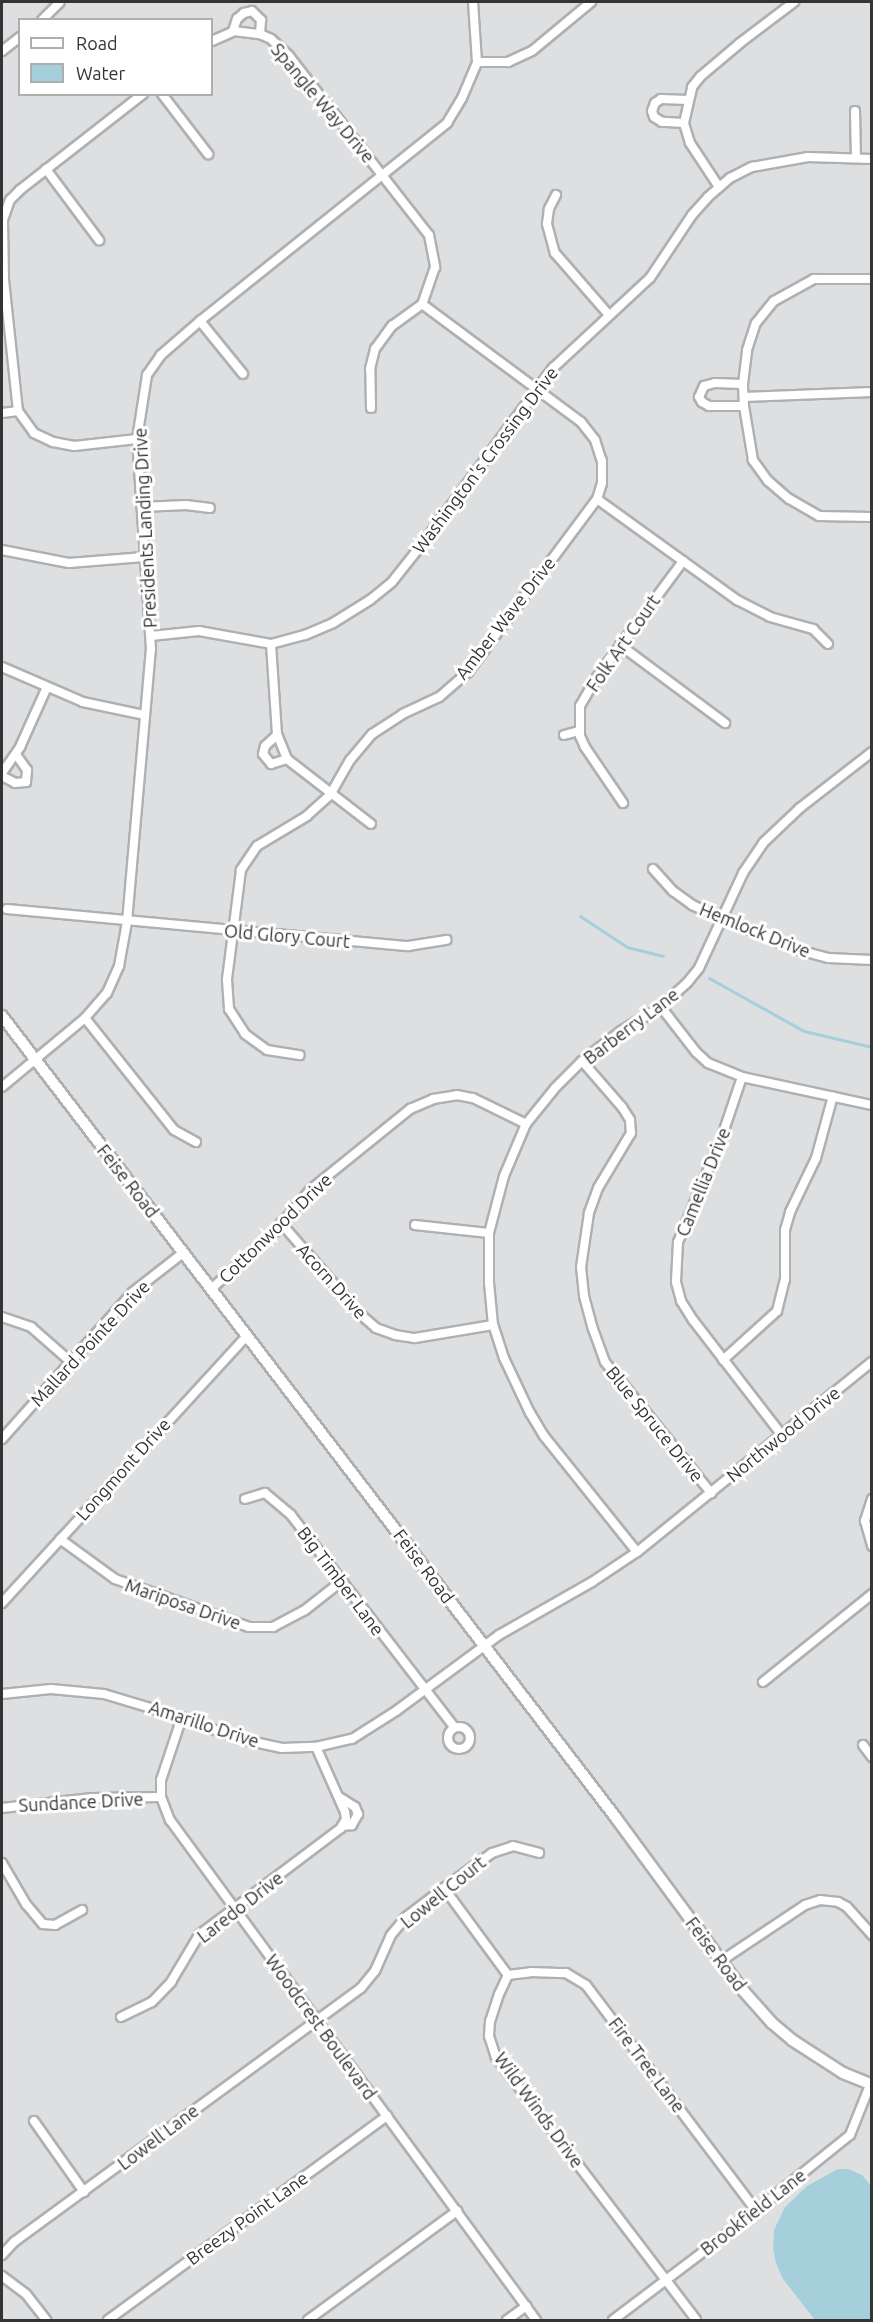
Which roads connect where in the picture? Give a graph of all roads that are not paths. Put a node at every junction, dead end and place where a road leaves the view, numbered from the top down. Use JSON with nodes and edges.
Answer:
{"nodes":[{"id":1,"x":60,"y":2,"type":"edge"},
{"id":2,"x":473,"y":2,"type":"edge"},
{"id":3,"x":591,"y":2,"type":"edge"},
{"id":4,"x":794,"y":2,"type":"edge"},
{"id":5,"x":44,"y":18,"type":"edge"},
{"id":6,"x":233,"y":32,"type":"junction"},
{"id":7,"x":260,"y":33,"type":"junction"},
{"id":8,"x":18,"y":39,"type":"edge"},
{"id":9,"x":213,"y":41,"type":"edge"},
{"id":10,"x":2,"y":51,"type":"edge"},
{"id":11,"x":477,"y":62,"type":"junction"},
{"id":12,"x":139,"y":96,"type":"edge"},
{"id":13,"x":164,"y":96,"type":"edge"},
{"id":14,"x":688,"y":100,"type":"junction"},
{"id":15,"x":855,"y":111,"type":"dead end"},
{"id":16,"x":684,"y":123,"type":"junction"},
{"id":17,"x":208,"y":154,"type":"dead end"},
{"id":18,"x":856,"y":158,"type":"junction"},
{"id":19,"x":872,"y":159,"type":"edge"},
{"id":20,"x":46,"y":169,"type":"junction"},
{"id":21,"x":383,"y":176,"type":"junction"},
{"id":22,"x":719,"y":187,"type":"junction"},
{"id":23,"x":556,"y":195,"type":"dead end"},
{"id":24,"x":99,"y":240,"type":"dead end"},
{"id":25,"x":3,"y":279,"type":"edge"},
{"id":26,"x":872,"y":279,"type":"edge"},
{"id":27,"x":422,"y":304,"type":"junction"},
{"id":28,"x":609,"y":315,"type":"junction"},
{"id":29,"x":200,"y":321,"type":"junction"},
{"id":30,"x":243,"y":374,"type":"dead end"},
{"id":31,"x":743,"y":384,"type":"junction"},
{"id":32,"x":537,"y":389,"type":"junction"},
{"id":33,"x":872,"y":392,"type":"edge"},
{"id":34,"x":744,"y":397,"type":"junction"},
{"id":35,"x":744,"y":406,"type":"junction"},
{"id":36,"x":371,"y":408,"type":"dead end"},
{"id":37,"x":18,"y":411,"type":"junction"},
{"id":38,"x":2,"y":413,"type":"edge"},
{"id":39,"x":137,"y":439,"type":"junction"},
{"id":40,"x":597,"y":499,"type":"junction"},
{"id":41,"x":142,"y":507,"type":"junction"},
{"id":42,"x":210,"y":508,"type":"dead end"},
{"id":43,"x":871,"y":517,"type":"edge"},
{"id":44,"x":2,"y":550,"type":"edge"},
{"id":45,"x":144,"y":557,"type":"junction"},
{"id":46,"x":683,"y":561,"type":"junction"},
{"id":47,"x":151,"y":636,"type":"junction"},
{"id":48,"x":271,"y":644,"type":"junction"},
{"id":49,"x":828,"y":644,"type":"dead end"},
{"id":50,"x":620,"y":645,"type":"junction"},
{"id":51,"x":2,"y":667,"type":"edge"},
{"id":52,"x":47,"y":687,"type":"junction"},
{"id":53,"x":144,"y":715,"type":"junction"},
{"id":54,"x":725,"y":723,"type":"dead end"},
{"id":55,"x":579,"y":731,"type":"junction"},
{"id":56,"x":277,"y":735,"type":"junction"},
{"id":57,"x":564,"y":735,"type":"dead end"},
{"id":58,"x":872,"y":752,"type":"edge"},
{"id":59,"x":16,"y":754,"type":"junction"},
{"id":60,"x":287,"y":759,"type":"junction"},
{"id":61,"x":2,"y":774,"type":"edge"},
{"id":62,"x":330,"y":795,"type":"junction"},
{"id":63,"x":623,"y":803,"type":"dead end"},
{"id":64,"x":371,"y":824,"type":"dead end"},
{"id":65,"x":653,"y":869,"type":"dead end"},
{"id":66,"x":8,"y":909,"type":"dead end"},
{"id":67,"x":723,"y":919,"type":"junction"},
{"id":68,"x":127,"y":922,"type":"junction"},
{"id":69,"x":233,"y":931,"type":"junction"},
{"id":70,"x":447,"y":940,"type":"dead end"},
{"id":71,"x":872,"y":960,"type":"edge"},
{"id":72,"x":661,"y":1007,"type":"junction"},
{"id":73,"x":2,"y":1016,"type":"edge"},
{"id":74,"x":85,"y":1018,"type":"junction"},
{"id":75,"x":300,"y":1055,"type":"dead end"},
{"id":76,"x":35,"y":1060,"type":"junction"},
{"id":77,"x":582,"y":1061,"type":"junction"},
{"id":78,"x":742,"y":1077,"type":"junction"},
{"id":79,"x":2,"y":1087,"type":"edge"},
{"id":80,"x":833,"y":1096,"type":"junction"},
{"id":81,"x":872,"y":1105,"type":"edge"},
{"id":82,"x":526,"y":1124,"type":"junction"},
{"id":83,"x":196,"y":1142,"type":"dead end"},
{"id":84,"x":281,"y":1224,"type":"junction"},
{"id":85,"x":415,"y":1225,"type":"dead end"},
{"id":86,"x":489,"y":1233,"type":"junction"},
{"id":87,"x":183,"y":1253,"type":"junction"},
{"id":88,"x":211,"y":1289,"type":"junction"},
{"id":89,"x":2,"y":1317,"type":"edge"},
{"id":90,"x":493,"y":1325,"type":"junction"},
{"id":91,"x":247,"y":1336,"type":"junction"},
{"id":92,"x":723,"y":1360,"type":"junction"},
{"id":93,"x":71,"y":1362,"type":"junction"},
{"id":94,"x":872,"y":1362,"type":"edge"},
{"id":95,"x":781,"y":1434,"type":"junction"},
{"id":96,"x":2,"y":1438,"type":"edge"},
{"id":97,"x":711,"y":1493,"type":"junction"},
{"id":98,"x":244,"y":1499,"type":"dead end"},
{"id":99,"x":872,"y":1499,"type":"edge"},
{"id":100,"x":60,"y":1539,"type":"junction"},
{"id":101,"x":872,"y":1546,"type":"edge"},
{"id":102,"x":637,"y":1552,"type":"junction"},
{"id":103,"x":342,"y":1581,"type":"junction"},
{"id":104,"x":872,"y":1594,"type":"edge"},
{"id":105,"x":2,"y":1603,"type":"edge"},
{"id":106,"x":485,"y":1646,"type":"junction"},
{"id":107,"x":763,"y":1682,"type":"dead end"},
{"id":108,"x":425,"y":1690,"type":"junction"},
{"id":109,"x":2,"y":1694,"type":"edge"},
{"id":110,"x":182,"y":1718,"type":"junction"},
{"id":111,"x":454,"y":1727,"type":"dead end"},
{"id":112,"x":863,"y":1745,"type":"dead end"},
{"id":113,"x":316,"y":1747,"type":"junction"},
{"id":114,"x":872,"y":1757,"type":"edge"},
{"id":115,"x":161,"y":1797,"type":"junction"},
{"id":116,"x":339,"y":1797,"type":"junction"},
{"id":117,"x":2,"y":1808,"type":"edge"},
{"id":118,"x":342,"y":1826,"type":"junction"},
{"id":119,"x":539,"y":1852,"type":"dead end"},
{"id":120,"x":2,"y":1863,"type":"edge"},
{"id":121,"x":444,"y":1888,"type":"junction"},
{"id":122,"x":234,"y":1908,"type":"junction"},
{"id":123,"x":82,"y":1910,"type":"dead end"},
{"id":124,"x":872,"y":1935,"type":"edge"},
{"id":125,"x":721,"y":1961,"type":"junction"},
{"id":126,"x":508,"y":1976,"type":"junction"},
{"id":127,"x":121,"y":2017,"type":"dead end"},
{"id":128,"x":317,"y":2021,"type":"junction"},
{"id":129,"x":871,"y":2085,"type":"edge"},
{"id":130,"x":387,"y":2116,"type":"junction"},
{"id":131,"x":34,"y":2121,"type":"dead end"},
{"id":132,"x":84,"y":2192,"type":"junction"},
{"id":133,"x":457,"y":2211,"type":"junction"},
{"id":134,"x":756,"y":2211,"type":"junction"},
{"id":135,"x":2,"y":2255,"type":"edge"},
{"id":136,"x":2,"y":2276,"type":"edge"},
{"id":137,"x":666,"y":2280,"type":"junction"},
{"id":138,"x":526,"y":2306,"type":"junction"},
{"id":139,"x":46,"y":2320,"type":"edge"},
{"id":140,"x":108,"y":2320,"type":"edge"},
{"id":141,"x":308,"y":2320,"type":"edge"},
{"id":142,"x":507,"y":2320,"type":"edge"},
{"id":143,"x":536,"y":2320,"type":"edge"},
{"id":144,"x":613,"y":2320,"type":"edge"},
{"id":145,"x":696,"y":2320,"type":"edge"}],
"edges":[{"from":1,"to":5,"type":"street"},
{"from":2,"to":11,"type":"street","name":"Presidents Landing Drive"},
{"from":3,"to":11,"type":"street"},
{"from":4,"to":14,"type":"street"},
{"from":6,"to":7,"type":"street","name":"Spangle Way Drive"},
{"from":6,"to":7,"type":"street","name":"Spangle Way Drive"},
{"from":6,"to":9,"type":"street","name":"Spangle Way Drive"},
{"from":7,"to":21,"type":"street","name":"Spangle Way Drive"},
{"from":8,"to":10,"type":"street"},
{"from":11,"to":21,"type":"street","name":"Presidents Landing Drive"},
{"from":12,"to":20,"type":"street"},
{"from":13,"to":17,"type":"street"},
{"from":14,"to":16,"type":"street"},
{"from":14,"to":16,"type":"street"},
{"from":15,"to":18,"type":"street"},
{"from":16,"to":22,"type":"street"},
{"from":18,"to":19,"type":"street","name":"Washington's Crossing Drive"},
{"from":18,"to":22,"type":"street","name":"Washington's Crossing Drive"},
{"from":20,"to":24,"type":"street"},
{"from":20,"to":25,"type":"street"},
{"from":21,"to":27,"type":"street","name":"Spangle Way Drive"},
{"from":21,"to":29,"type":"street","name":"Presidents Landing Drive"},
{"from":22,"to":28,"type":"street","name":"Washington's Crossing Drive"},
{"from":23,"to":28,"type":"street"},
{"from":25,"to":37,"type":"street"},
{"from":26,"to":31,"type":"street"},
{"from":27,"to":32,"type":"street","name":"Amber Wave Drive"},
{"from":27,"to":36,"type":"street"},
{"from":28,"to":32,"type":"street","name":"Washington's Crossing Drive"},
{"from":29,"to":30,"type":"street"},
{"from":29,"to":39,"type":"street","name":"Presidents Landing Drive"},
{"from":31,"to":34,"type":"street"},
{"from":31,"to":35,"type":"street"},
{"from":32,"to":40,"type":"street","name":"Amber Wave Drive"},
{"from":32,"to":48,"type":"street","name":"Washington's Crossing Drive"},
{"from":33,"to":34,"type":"street"},
{"from":34,"to":35,"type":"street"},
{"from":35,"to":43,"type":"street"},
{"from":37,"to":38,"type":"street"},
{"from":37,"to":39,"type":"street"},
{"from":39,"to":41,"type":"street","name":"Presidents Landing Drive"},
{"from":40,"to":46,"type":"street"},
{"from":40,"to":62,"type":"street","name":"Amber Wave Drive"},
{"from":41,"to":42,"type":"street"},
{"from":41,"to":45,"type":"street","name":"Presidents Landing Drive"},
{"from":44,"to":45,"type":"street"},
{"from":45,"to":47,"type":"street","name":"Presidents Landing Drive"},
{"from":46,"to":49,"type":"street"},
{"from":46,"to":50,"type":"street","name":"Folk Art Court"},
{"from":47,"to":48,"type":"street","name":"Washington's Crossing Drive"},
{"from":47,"to":53,"type":"street","name":"Presidents Landing Drive"},
{"from":48,"to":56,"type":"street"},
{"from":50,"to":54,"type":"street"},
{"from":50,"to":55,"type":"street","name":"Folk Art Court"},
{"from":51,"to":52,"type":"street"},
{"from":52,"to":53,"type":"street"},
{"from":52,"to":59,"type":"street"},
{"from":53,"to":68,"type":"street","name":"Presidents Landing Drive"},
{"from":55,"to":57,"type":"street"},
{"from":55,"to":63,"type":"street"},
{"from":56,"to":60,"type":"street"},
{"from":56,"to":60,"type":"street"},
{"from":58,"to":67,"type":"street","name":"Barberry Lane"},
{"from":59,"to":61,"type":"street"},
{"from":59,"to":61,"type":"street"},
{"from":60,"to":62,"type":"street"},
{"from":62,"to":64,"type":"street"},
{"from":62,"to":69,"type":"street","name":"Amber Wave Drive"},
{"from":65,"to":67,"type":"street","name":"Hemlock Drive"},
{"from":66,"to":68,"type":"street","name":"Old Glory Court"},
{"from":67,"to":71,"type":"street","name":"Hemlock Drive"},
{"from":67,"to":72,"type":"street","name":"Barberry Lane"},
{"from":68,"to":69,"type":"street","name":"Old Glory Court"},
{"from":68,"to":74,"type":"street","name":"Presidents Landing Drive"},
{"from":69,"to":70,"type":"street","name":"Old Glory Court"},
{"from":69,"to":75,"type":"street","name":"Amber Wave Drive"},
{"from":72,"to":77,"type":"street","name":"Barberry Lane"},
{"from":72,"to":78,"type":"street"},
{"from":73,"to":76,"type":"main road","name":"Feise Road"},
{"from":74,"to":76,"type":"street","name":"Presidents Landing Drive"},
{"from":74,"to":83,"type":"street"},
{"from":76,"to":79,"type":"street","name":"Presidents Landing Drive"},
{"from":76,"to":87,"type":"main road","name":"Feise Road"},
{"from":77,"to":82,"type":"street","name":"Barberry Lane"},
{"from":77,"to":97,"type":"street","name":"Blue Spruce Drive"},
{"from":78,"to":80,"type":"street"},
{"from":78,"to":92,"type":"street","name":"Camellia Drive"},
{"from":80,"to":81,"type":"street"},
{"from":80,"to":92,"type":"street"},
{"from":82,"to":84,"type":"street","name":"Cottonwood Drive"},
{"from":82,"to":86,"type":"street","name":"Barberry Lane"},
{"from":84,"to":88,"type":"street","name":"Cottonwood Drive"},
{"from":84,"to":90,"type":"street","name":"Acorn Drive"},
{"from":85,"to":86,"type":"street"},
{"from":86,"to":90,"type":"street","name":"Barberry Lane"},
{"from":87,"to":88,"type":"main road","name":"Feise Road"},
{"from":87,"to":93,"type":"street","name":"Mallard Pointe Drive"},
{"from":88,"to":91,"type":"main road","name":"Feise Road"},
{"from":89,"to":93,"type":"street"},
{"from":90,"to":102,"type":"street","name":"Barberry Lane"},
{"from":91,"to":100,"type":"street","name":"Longmont Drive"},
{"from":91,"to":106,"type":"main road","name":"Feise Road"},
{"from":92,"to":95,"type":"street","name":"Camellia Drive"},
{"from":93,"to":96,"type":"street","name":"Mallard Pointe Drive"},
{"from":94,"to":95,"type":"street","name":"Northwood Drive"},
{"from":95,"to":97,"type":"street","name":"Northwood Drive"},
{"from":97,"to":102,"type":"street","name":"Northwood Drive"},
{"from":98,"to":103,"type":"street","name":"Big Timber Lane"},
{"from":99,"to":101,"type":"street"},
{"from":100,"to":103,"type":"street","name":"Mariposa Drive"},
{"from":100,"to":105,"type":"street","name":"Longmont Drive"},
{"from":102,"to":106,"type":"street","name":"Northwood Drive"},
{"from":103,"to":108,"type":"street","name":"Big Timber Lane"},
{"from":104,"to":107,"type":"street"},
{"from":106,"to":108,"type":"street","name":"Amarillo Drive"},
{"from":106,"to":125,"type":"main road","name":"Feise Road"},
{"from":108,"to":111,"type":"street","name":"Big Timber Lane"},
{"from":108,"to":113,"type":"street","name":"Amarillo Drive"},
{"from":109,"to":110,"type":"street","name":"Amarillo Drive"},
{"from":110,"to":113,"type":"street","name":"Amarillo Drive"},
{"from":110,"to":115,"type":"street","name":"Woodcrest Boulevard"},
{"from":112,"to":114,"type":"street"},
{"from":113,"to":116,"type":"street","name":"Laredo Drive"},
{"from":115,"to":117,"type":"street","name":"Sundance Drive"},
{"from":115,"to":122,"type":"street","name":"Woodcrest Boulevard"},
{"from":116,"to":118,"type":"street","name":"Laredo Drive"},
{"from":116,"to":118,"type":"street","name":"Laredo Drive"},
{"from":118,"to":122,"type":"street","name":"Laredo Drive"},
{"from":119,"to":121,"type":"street","name":"Lowell Court"},
{"from":120,"to":123,"type":"street"},
{"from":121,"to":126,"type":"street"},
{"from":121,"to":128,"type":"street","name":"Lowell Court"},
{"from":122,"to":127,"type":"street","name":"Laredo Drive"},
{"from":122,"to":128,"type":"street","name":"Woodcrest Boulevard"},
{"from":124,"to":125,"type":"street"},
{"from":125,"to":129,"type":"main road","name":"Feise Road"},
{"from":126,"to":134,"type":"street","name":"Fire Tree Lane"},
{"from":126,"to":137,"type":"street","name":"Wild Winds Drive"},
{"from":128,"to":130,"type":"street","name":"Woodcrest Boulevard"},
{"from":128,"to":132,"type":"street","name":"Lowell Lane"},
{"from":129,"to":134,"type":"street","name":"Brookfield Lane"},
{"from":130,"to":133,"type":"street","name":"Woodcrest Boulevard"},
{"from":130,"to":140,"type":"street","name":"Breezy Point Lane"},
{"from":131,"to":132,"type":"street"},
{"from":132,"to":135,"type":"street","name":"Lowell Lane"},
{"from":133,"to":138,"type":"street","name":"Woodcrest Boulevard"},
{"from":133,"to":141,"type":"street"},
{"from":134,"to":137,"type":"street","name":"Brookfield Lane"},
{"from":136,"to":139,"type":"street"},
{"from":137,"to":144,"type":"street","name":"Brookfield Lane"},
{"from":137,"to":145,"type":"street","name":"Wild Winds Drive"},
{"from":138,"to":142,"type":"street"},
{"from":138,"to":143,"type":"street","name":"Woodcrest Boulevard"}]}
